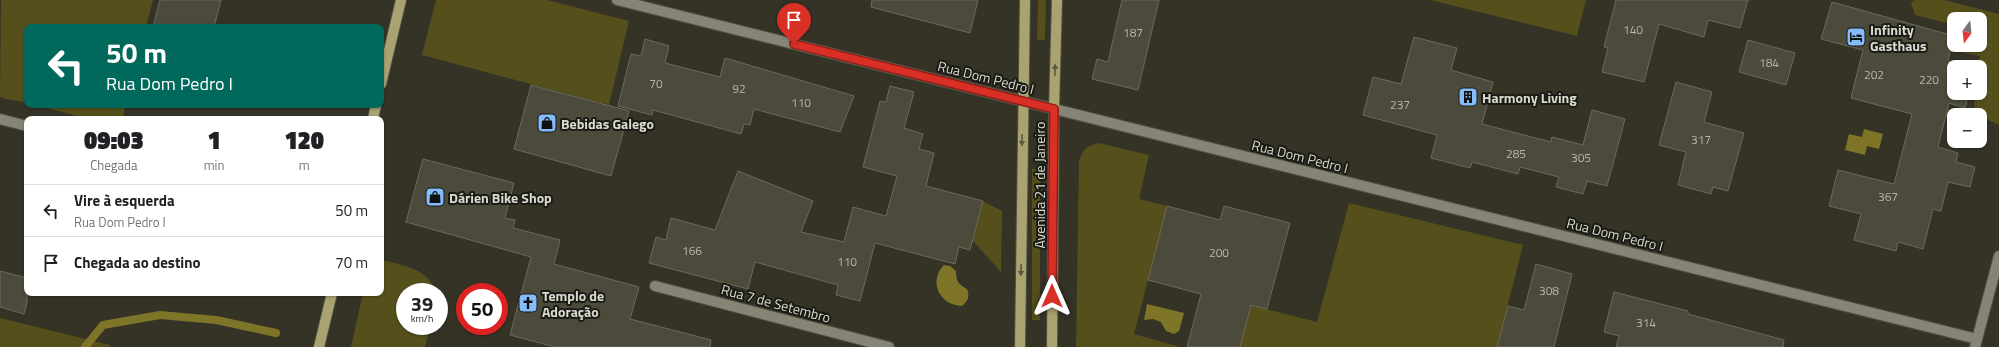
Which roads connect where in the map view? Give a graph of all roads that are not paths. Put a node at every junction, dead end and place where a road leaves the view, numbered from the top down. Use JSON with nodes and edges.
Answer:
{"nodes":[{"id":1,"x":401,"y":0,"type":"edge"},
{"id":2,"x":617,"y":0,"type":"edge"},
{"id":3,"x":1025,"y":0,"type":"edge"},
{"id":4,"x":1057,"y":0,"type":"edge"},
{"id":5,"x":384,"y":71,"type":"edge"},
{"id":6,"x":1022,"y":101,"type":"junction"},
{"id":7,"x":1054,"y":109,"type":"junction"},
{"id":8,"x":0,"y":119,"type":"edge"},
{"id":9,"x":24,"y":125,"type":"edge"},
{"id":10,"x":1999,"y":256,"type":"edge"},
{"id":11,"x":655,"y":286,"type":"dead end"},
{"id":12,"x":331,"y":296,"type":"edge"},
{"id":13,"x":1976,"y":343,"type":"edge"},
{"id":14,"x":319,"y":347,"type":"edge"},
{"id":15,"x":890,"y":347,"type":"edge"},
{"id":16,"x":1020,"y":347,"type":"edge"},
{"id":17,"x":1052,"y":347,"type":"edge"}],
"edges":[{"from":1,"to":5,"type":"main road"},
{"from":2,"to":6,"type":"street","name":"Rua Dom Pedro I"},
{"from":3,"to":6,"type":"main road","name":"Avenida 21 de Janeiro"},
{"from":7,"to":4,"type":"main road","name":"Avenida 21 de Janeiro","one_way":true},
{"from":6,"to":7,"type":"street","name":"Rua Dom Pedro I"},
{"from":6,"to":16,"type":"main road","name":"Avenida 21 de Janeiro","one_way":true},
{"from":7,"to":13,"type":"street","name":"Rua Dom Pedro I"},
{"from":7,"to":17,"type":"main road","name":"Avenida 21 de Janeiro"},
{"from":8,"to":9,"type":"street"},
{"from":10,"to":13,"type":"street"},
{"from":11,"to":15,"type":"street","name":"Rua 7 de Setembro"},
{"from":12,"to":14,"type":"main road"}]}
